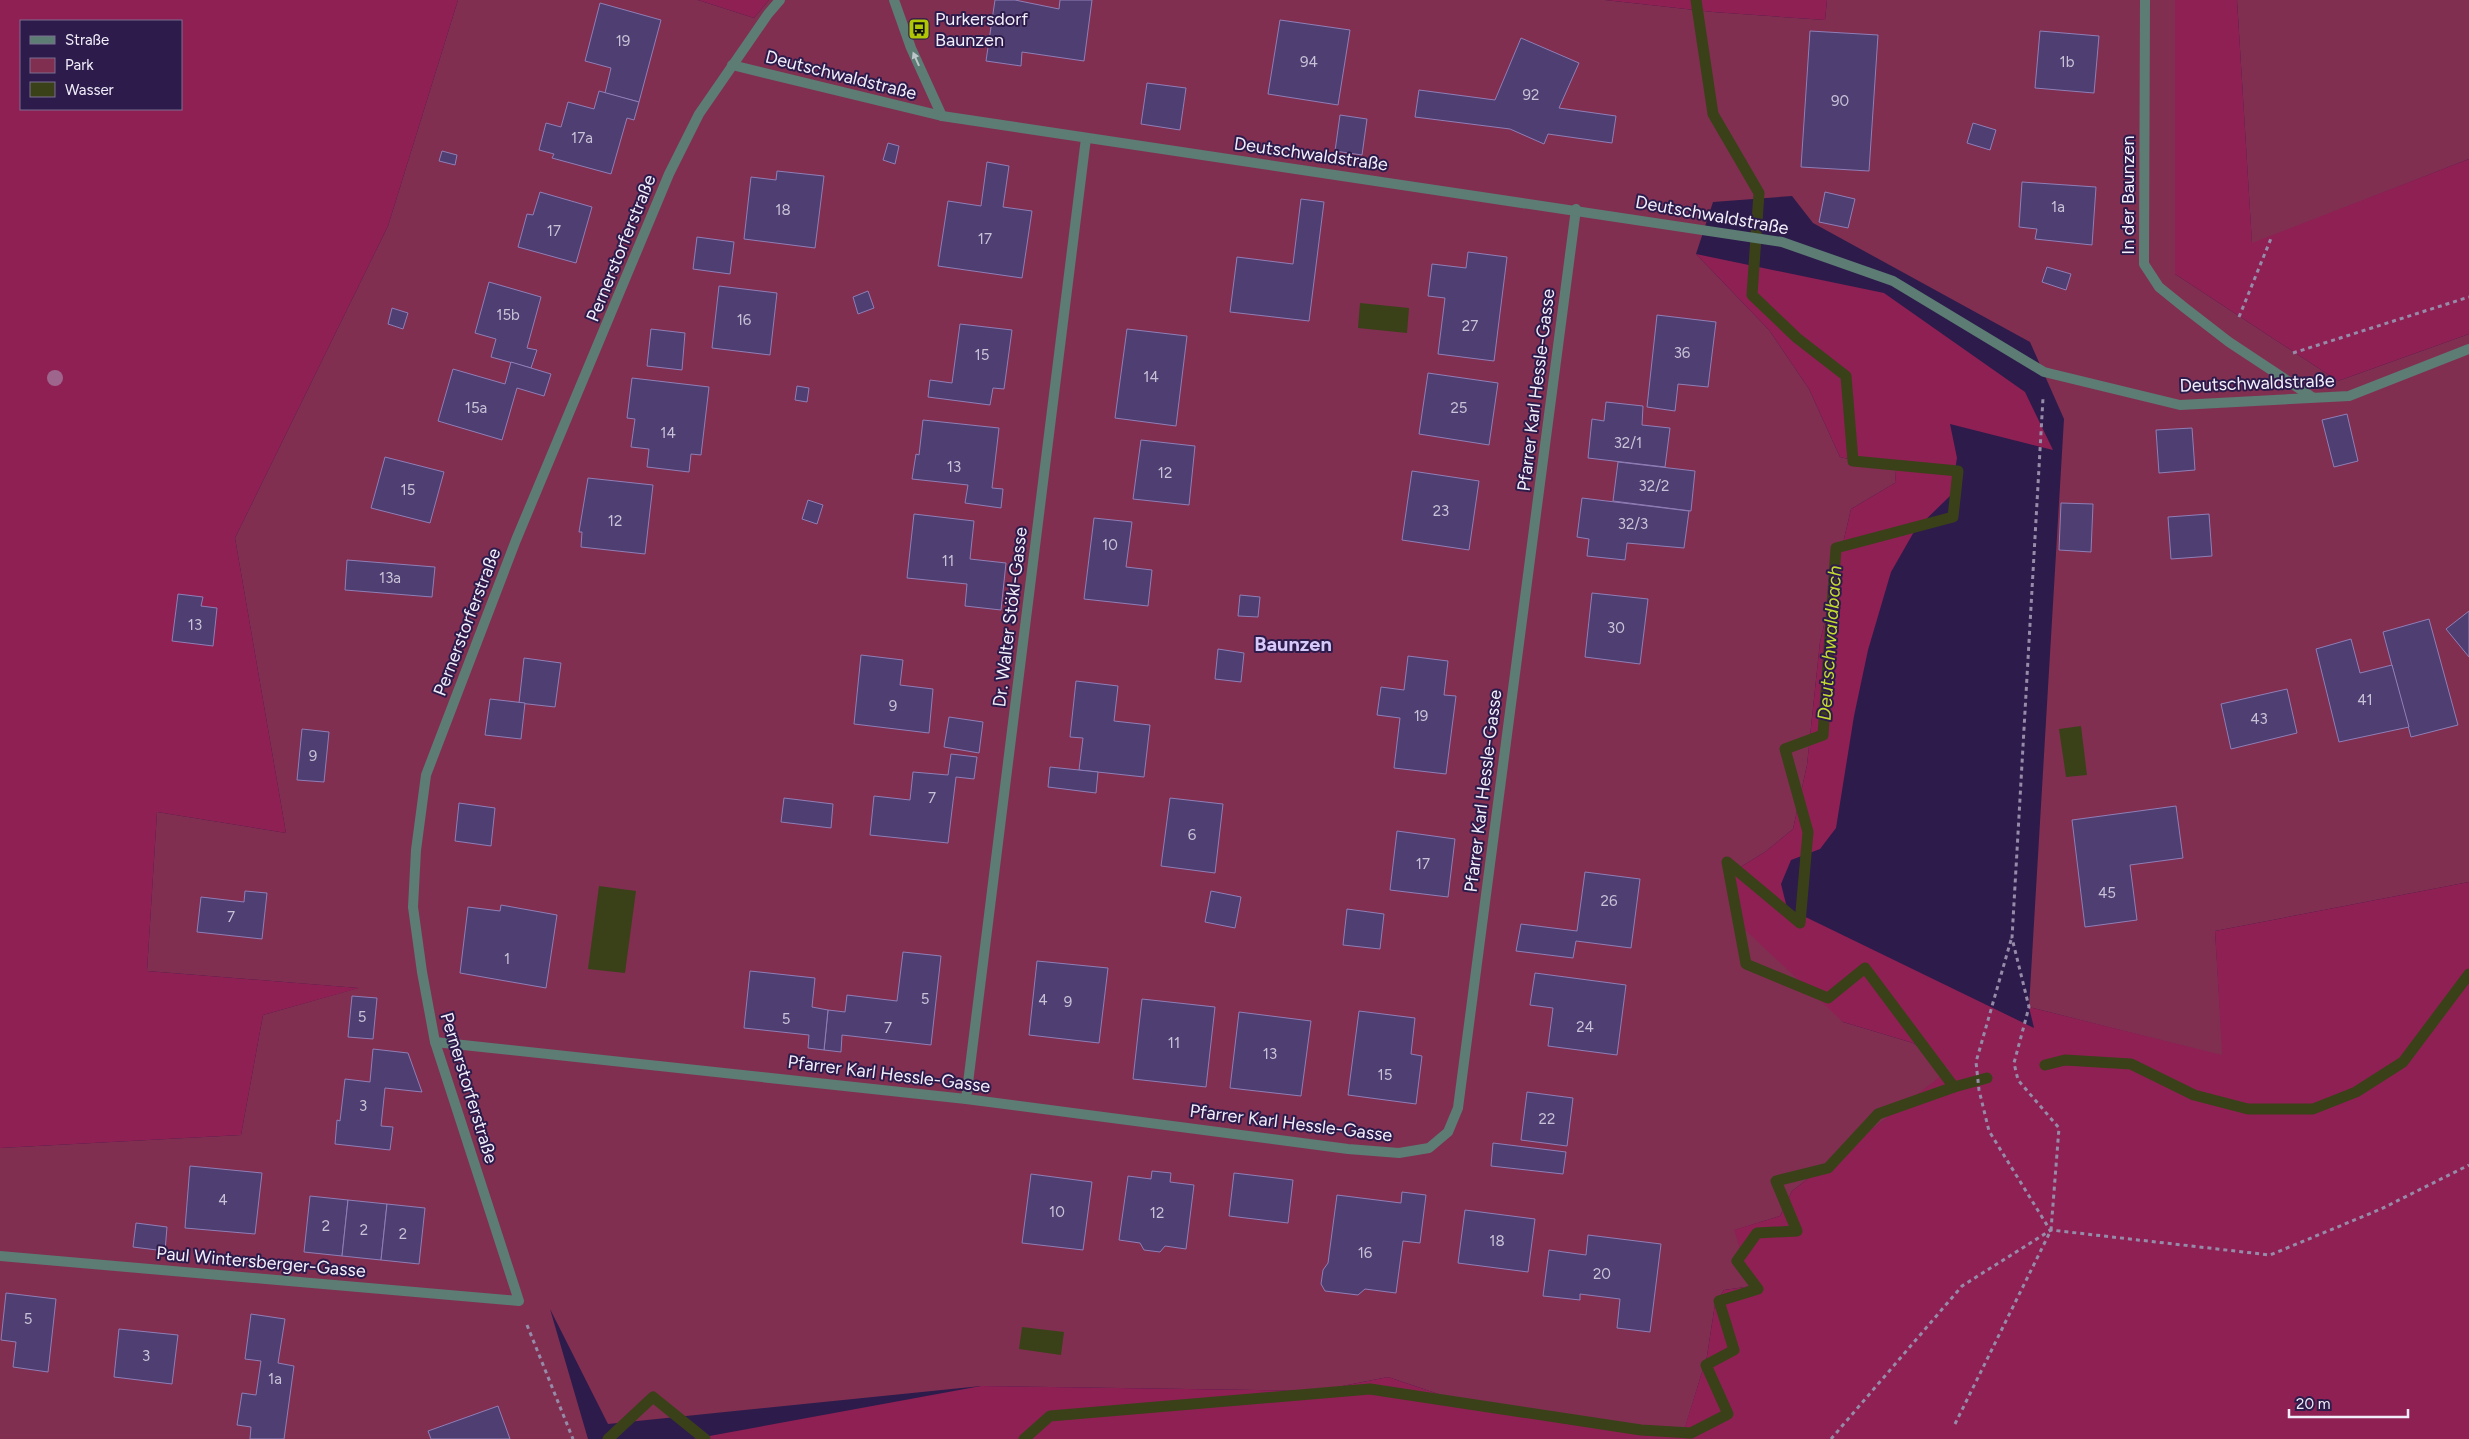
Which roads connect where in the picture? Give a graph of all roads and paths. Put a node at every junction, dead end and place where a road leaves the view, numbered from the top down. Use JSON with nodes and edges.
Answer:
{"nodes":[{"id":1,"x":780,"y":0,"type":"edge"},
{"id":2,"x":894,"y":0,"type":"edge"},
{"id":3,"x":2145,"y":0,"type":"edge"},
{"id":4,"x":732,"y":65,"type":"junction"},
{"id":5,"x":942,"y":116,"type":"junction"},
{"id":6,"x":1086,"y":138,"type":"junction"},
{"id":7,"x":1576,"y":209,"type":"junction"},
{"id":8,"x":2272,"y":236,"type":"dead end"},
{"id":9,"x":2469,"y":297,"type":"edge"},
{"id":10,"x":2229,"y":342,"type":"junction"},
{"id":11,"x":2469,"y":349,"type":"edge"},
{"id":12,"x":2262,"y":364,"type":"junction"},
{"id":13,"x":2044,"y":372,"type":"junction"},
{"id":14,"x":2312,"y":398,"type":"junction"},
{"id":15,"x":2012,"y":938,"type":"junction"},
{"id":16,"x":435,"y":1042,"type":"junction"},
{"id":17,"x":966,"y":1099,"type":"junction"},
{"id":18,"x":2469,"y":1165,"type":"edge"},
{"id":19,"x":2051,"y":1230,"type":"junction"},
{"id":20,"x":0,"y":1256,"type":"edge"},
{"id":21,"x":519,"y":1301,"type":"junction"},
{"id":22,"x":1955,"y":1424,"type":"dead end"},
{"id":23,"x":573,"y":1439,"type":"edge"},
{"id":24,"x":1831,"y":1439,"type":"edge"}],
"edges":[{"from":1,"to":4,"type":"street","name":"Pernerstorferstraße"},
{"from":5,"to":2,"type":"street","name":"Deutschwaldstraße","one_way":true},
{"from":3,"to":10,"type":"street","name":"In der Baunzen"},
{"from":4,"to":5,"type":"street","name":"Deutschwaldstraße"},
{"from":4,"to":16,"type":"street","name":"Pernerstorferstraße"},
{"from":5,"to":6,"type":"street","name":"Deutschwaldstraße"},
{"from":6,"to":7,"type":"street","name":"Deutschwaldstraße"},
{"from":6,"to":17,"type":"street","name":"Dr. Walter Stökl-Gasse"},
{"from":7,"to":13,"type":"street","name":"Deutschwaldstraße"},
{"from":7,"to":17,"type":"street","name":"Pfarrer Karl Hessle-Gasse"},
{"from":8,"to":10,"type":"path"},
{"from":9,"to":12,"type":"path"},
{"from":10,"to":12,"type":"street","name":"In der Baunzen"},
{"from":11,"to":14,"type":"street","name":"Deutschwaldstraße"},
{"from":12,"to":14,"type":"street","name":"In der Baunzen"},
{"from":13,"to":14,"type":"street","name":"Deutschwaldstraße"},
{"from":13,"to":15,"type":"path"},
{"from":15,"to":19,"type":"path"},
{"from":15,"to":19,"type":"path"},
{"from":16,"to":17,"type":"street","name":"Pfarrer Karl Hessle-Gasse"},
{"from":16,"to":21,"type":"street","name":"Pernerstorferstraße"},
{"from":18,"to":19,"type":"path"},
{"from":19,"to":22,"type":"path"},
{"from":19,"to":24,"type":"path"},
{"from":20,"to":21,"type":"street","name":"Paul Wintersberger-Gasse"},
{"from":21,"to":23,"type":"path"}]}
